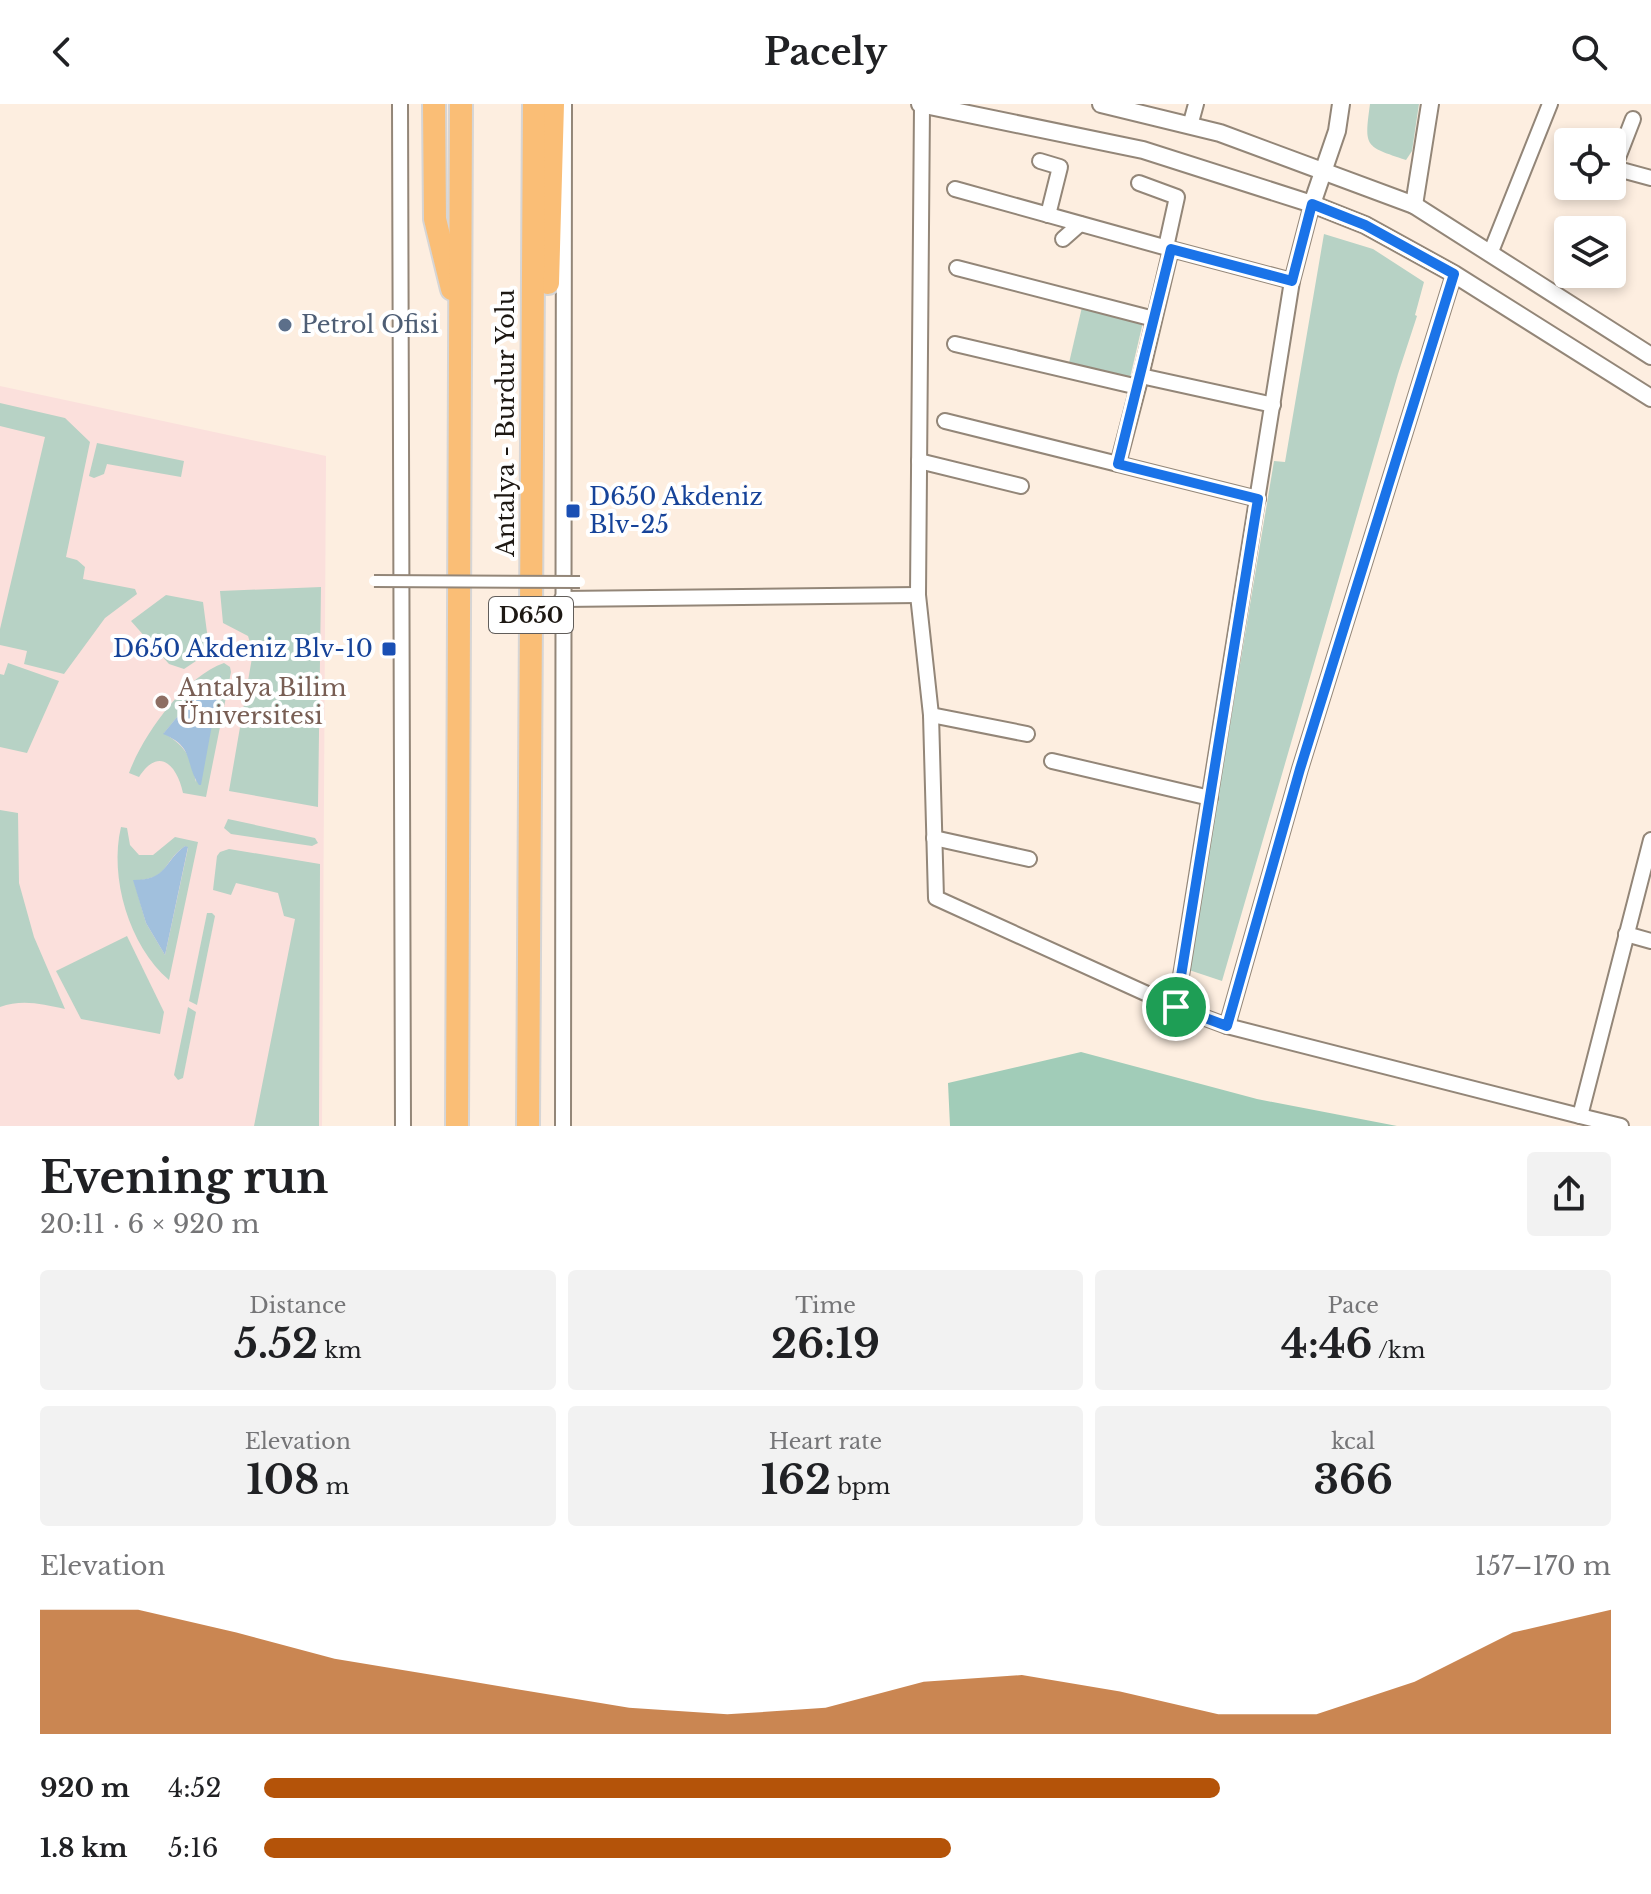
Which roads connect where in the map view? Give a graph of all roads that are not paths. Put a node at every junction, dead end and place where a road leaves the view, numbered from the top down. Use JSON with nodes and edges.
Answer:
{"nodes":[{"id":1,"x":400,"y":104,"type":"edge"},
{"id":2,"x":434,"y":104,"type":"edge"},
{"id":3,"x":461,"y":104,"type":"edge"},
{"id":4,"x":534,"y":104,"type":"edge"},
{"id":5,"x":553,"y":104,"type":"edge"},
{"id":6,"x":564,"y":104,"type":"edge"},
{"id":7,"x":921,"y":104,"type":"edge"},
{"id":8,"x":1101,"y":104,"type":"edge"},
{"id":9,"x":1196,"y":104,"type":"edge"},
{"id":10,"x":1341,"y":104,"type":"edge"},
{"id":11,"x":1430,"y":104,"type":"edge"},
{"id":12,"x":1550,"y":104,"type":"edge"},
{"id":13,"x":943,"y":106,"type":"edge"},
{"id":14,"x":1633,"y":119,"type":"dead end"},
{"id":15,"x":1190,"y":126,"type":"junction"},
{"id":16,"x":1626,"y":137,"type":"edge"},
{"id":17,"x":1040,"y":161,"type":"dead end"},
{"id":18,"x":1322,"y":171,"type":"junction"},
{"id":19,"x":1626,"y":173,"type":"edge"},
{"id":20,"x":1651,"y":178,"type":"edge"},
{"id":21,"x":1139,"y":183,"type":"dead end"},
{"id":22,"x":955,"y":189,"type":"dead end"},
{"id":23,"x":1312,"y":204,"type":"junction"},
{"id":24,"x":1414,"y":205,"type":"junction"},
{"id":25,"x":1048,"y":215,"type":"junction"},
{"id":26,"x":1080,"y":224,"type":"junction"},
{"id":27,"x":1063,"y":239,"type":"dead end"},
{"id":28,"x":1168,"y":248,"type":"junction"},
{"id":29,"x":1490,"y":254,"type":"junction"},
{"id":30,"x":957,"y":268,"type":"dead end"},
{"id":31,"x":1454,"y":274,"type":"junction"},
{"id":32,"x":1292,"y":281,"type":"junction"},
{"id":33,"x":1154,"y":319,"type":"junction"},
{"id":34,"x":460,"y":321,"type":"junction"},
{"id":35,"x":955,"y":344,"type":"dead end"},
{"id":36,"x":1651,"y":356,"type":"edge"},
{"id":37,"x":1140,"y":381,"type":"junction"},
{"id":38,"x":1651,"y":398,"type":"edge"},
{"id":39,"x":1273,"y":405,"type":"junction"},
{"id":40,"x":945,"y":421,"type":"dead end"},
{"id":41,"x":919,"y":461,"type":"junction"},
{"id":42,"x":1118,"y":464,"type":"junction"},
{"id":43,"x":1021,"y":486,"type":"dead end"},
{"id":44,"x":1258,"y":499,"type":"junction"},
{"id":45,"x":532,"y":524,"type":"junction"},
{"id":46,"x":374,"y":581,"type":"dead end"},
{"id":47,"x":580,"y":582,"type":"dead end"},
{"id":48,"x":918,"y":595,"type":"junction"},
{"id":49,"x":562,"y":599,"type":"junction"},
{"id":50,"x":931,"y":715,"type":"junction"},
{"id":51,"x":1027,"y":734,"type":"dead end"},
{"id":52,"x":1052,"y":761,"type":"dead end"},
{"id":53,"x":1210,"y":798,"type":"junction"},
{"id":54,"x":934,"y":838,"type":"junction"},
{"id":55,"x":1651,"y":840,"type":"edge"},
{"id":56,"x":1029,"y":859,"type":"dead end"},
{"id":57,"x":1626,"y":934,"type":"junction"},
{"id":58,"x":1651,"y":941,"type":"edge"},
{"id":59,"x":1176,"y":1007,"type":"junction"},
{"id":60,"x":1227,"y":1026,"type":"junction"},
{"id":61,"x":1580,"y":1116,"type":"junction"},
{"id":62,"x":403,"y":1126,"type":"edge"},
{"id":63,"x":457,"y":1126,"type":"edge"},
{"id":64,"x":528,"y":1126,"type":"edge"},
{"id":65,"x":563,"y":1126,"type":"edge"},
{"id":66,"x":1621,"y":1126,"type":"edge"}],
"edges":[{"from":1,"to":62,"type":"street"},
{"from":2,"to":34,"type":"highway"},
{"from":3,"to":34,"type":"highway","name":"Antalya - Burdur Yolu","number":"D650"},
{"from":4,"to":45,"type":"highway","name":"Antalya - Burdur Yolu","number":"D650"},
{"from":5,"to":45,"type":"highway"},
{"from":6,"to":49,"type":"street"},
{"from":7,"to":13,"type":"street"},
{"from":7,"to":41,"type":"street"},
{"from":8,"to":15,"type":"street"},
{"from":9,"to":15,"type":"street"},
{"from":10,"to":18,"type":"street"},
{"from":11,"to":24,"type":"street"},
{"from":12,"to":29,"type":"street"},
{"from":13,"to":23,"type":"street"},
{"from":14,"to":16,"type":"street"},
{"from":15,"to":18,"type":"street"},
{"from":17,"to":25,"type":"street"},
{"from":18,"to":23,"type":"street"},
{"from":18,"to":24,"type":"street"},
{"from":19,"to":20,"type":"street"},
{"from":21,"to":28,"type":"street"},
{"from":22,"to":25,"type":"street"},
{"from":23,"to":31,"type":"street"},
{"from":23,"to":32,"type":"street"},
{"from":24,"to":29,"type":"street"},
{"from":25,"to":26,"type":"street"},
{"from":26,"to":27,"type":"street"},
{"from":26,"to":28,"type":"street"},
{"from":28,"to":32,"type":"street"},
{"from":28,"to":33,"type":"street"},
{"from":29,"to":36,"type":"street"},
{"from":30,"to":33,"type":"street"},
{"from":31,"to":38,"type":"street"},
{"from":31,"to":60,"type":"street"},
{"from":32,"to":39,"type":"street"},
{"from":33,"to":37,"type":"street"},
{"from":34,"to":63,"type":"highway","name":"Antalya - Burdur Yolu","number":"D650"},
{"from":35,"to":37,"type":"street"},
{"from":37,"to":39,"type":"street"},
{"from":37,"to":42,"type":"street"},
{"from":39,"to":44,"type":"street"},
{"from":40,"to":42,"type":"street"},
{"from":41,"to":43,"type":"street"},
{"from":41,"to":48,"type":"street"},
{"from":42,"to":44,"type":"street"},
{"from":44,"to":53,"type":"street"},
{"from":45,"to":64,"type":"highway","name":"Antalya - Burdur Yolu","number":"D650"},
{"from":46,"to":47,"type":"street","bridge":true},
{"from":48,"to":49,"type":"street"},
{"from":48,"to":50,"type":"street"},
{"from":49,"to":65,"type":"street"},
{"from":50,"to":51,"type":"street"},
{"from":50,"to":54,"type":"street"},
{"from":52,"to":53,"type":"street"},
{"from":53,"to":59,"type":"street"},
{"from":54,"to":56,"type":"street"},
{"from":54,"to":59,"type":"street"},
{"from":55,"to":57,"type":"street"},
{"from":57,"to":58,"type":"street"},
{"from":57,"to":61,"type":"street"},
{"from":59,"to":60,"type":"street"},
{"from":60,"to":61,"type":"street"},
{"from":61,"to":66,"type":"street"}]}
